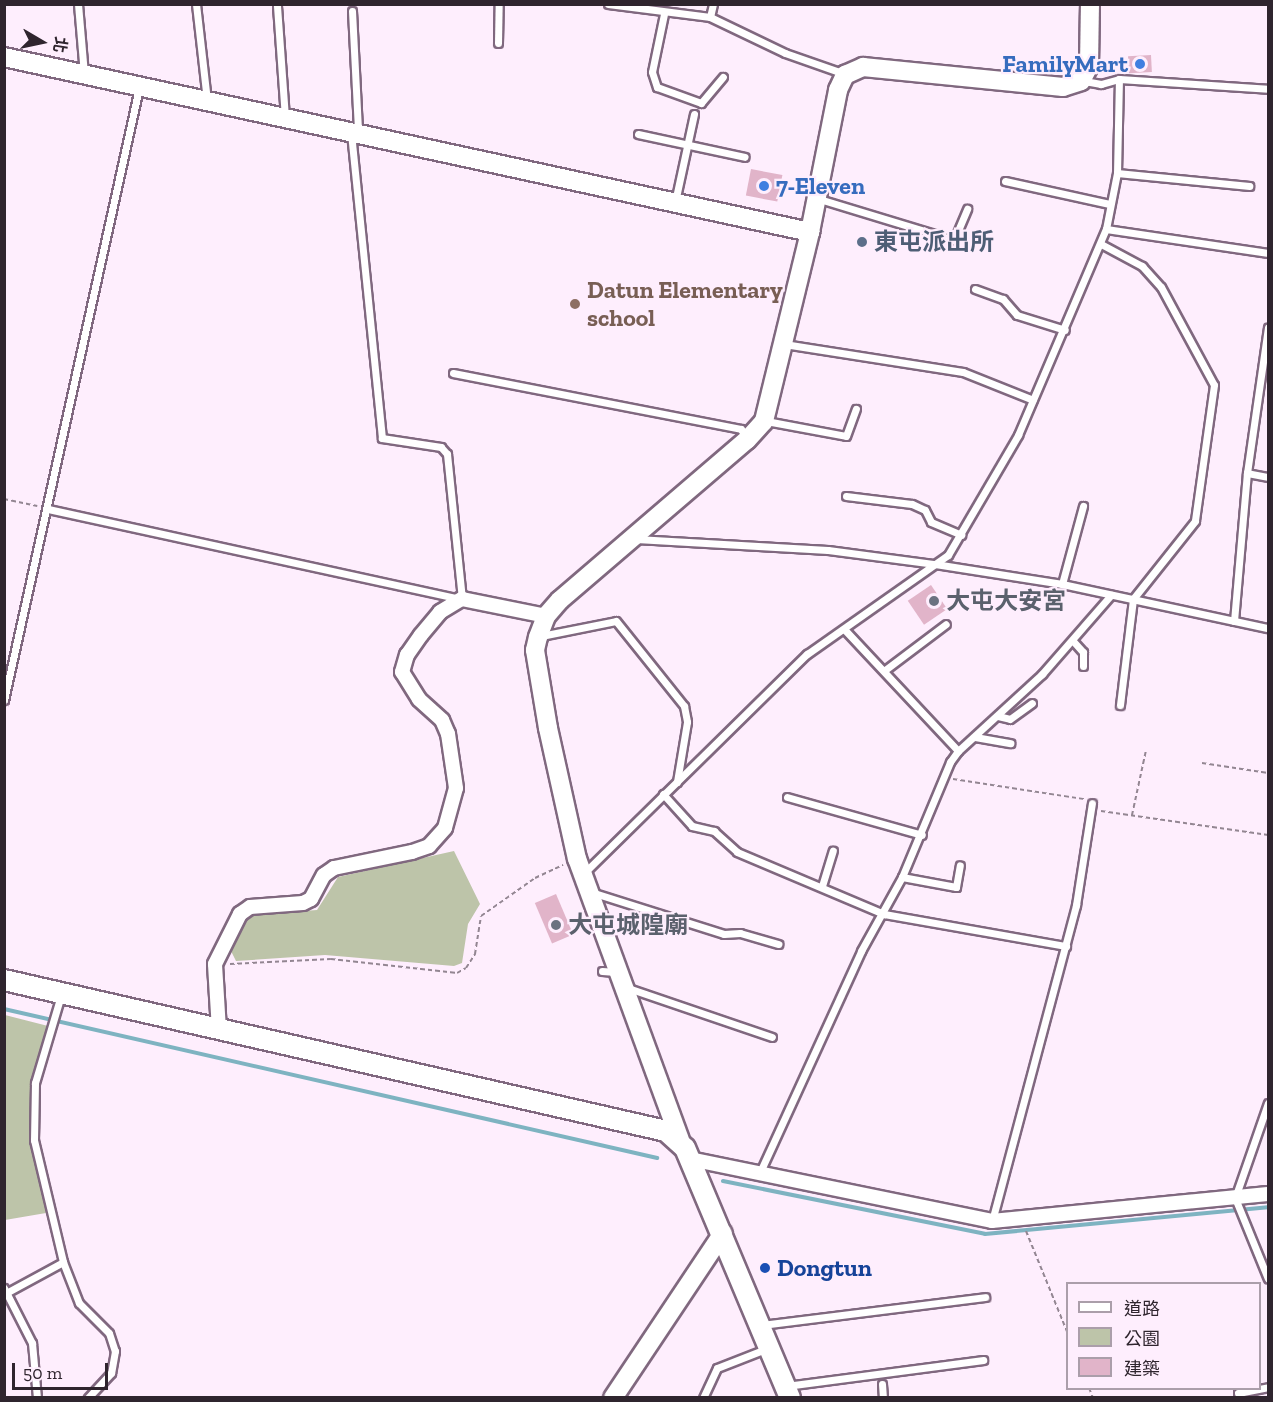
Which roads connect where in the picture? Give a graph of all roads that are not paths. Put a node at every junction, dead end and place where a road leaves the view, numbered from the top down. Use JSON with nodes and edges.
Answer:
{"nodes":[{"id":1,"x":78,"y":4,"type":"edge"},
{"id":2,"x":196,"y":4,"type":"edge"},
{"id":3,"x":499,"y":4,"type":"edge"},
{"id":4,"x":608,"y":4,"type":"edge"},
{"id":5,"x":712,"y":4,"type":"edge"},
{"id":6,"x":1090,"y":4,"type":"edge"},
{"id":7,"x":277,"y":6,"type":"edge"},
{"id":8,"x":352,"y":11,"type":"dead end"},
{"id":9,"x":664,"y":14,"type":"junction"},
{"id":10,"x":710,"y":17,"type":"junction"},
{"id":11,"x":498,"y":43,"type":"dead end"},
{"id":12,"x":4,"y":57,"type":"edge"},
{"id":13,"x":84,"y":74,"type":"junction"},
{"id":14,"x":846,"y":75,"type":"junction"},
{"id":15,"x":723,"y":77,"type":"dead end"},
{"id":16,"x":1119,"y":79,"type":"junction"},
{"id":17,"x":1081,"y":81,"type":"junction"},
{"id":18,"x":139,"y":86,"type":"junction"},
{"id":19,"x":1269,"y":89,"type":"edge"},
{"id":20,"x":207,"y":101,"type":"junction"},
{"id":21,"x":694,"y":114,"type":"dead end"},
{"id":22,"x":285,"y":117,"type":"junction"},
{"id":23,"x":355,"y":131,"type":"junction"},
{"id":24,"x":639,"y":134,"type":"dead end"},
{"id":25,"x":687,"y":145,"type":"junction"},
{"id":26,"x":745,"y":158,"type":"dead end"},
{"id":27,"x":1117,"y":173,"type":"junction"},
{"id":28,"x":1005,"y":181,"type":"dead end"},
{"id":29,"x":1249,"y":186,"type":"dead end"},
{"id":30,"x":814,"y":197,"type":"junction"},
{"id":31,"x":675,"y":202,"type":"junction"},
{"id":32,"x":1110,"y":204,"type":"junction"},
{"id":33,"x":968,"y":209,"type":"dead end"},
{"id":34,"x":1106,"y":230,"type":"junction"},
{"id":35,"x":810,"y":232,"type":"junction"},
{"id":36,"x":1101,"y":244,"type":"junction"},
{"id":37,"x":1269,"y":253,"type":"edge"},
{"id":38,"x":975,"y":289,"type":"dead end"},
{"id":39,"x":1269,"y":328,"type":"edge"},
{"id":40,"x":1065,"y":330,"type":"junction"},
{"id":41,"x":782,"y":344,"type":"junction"},
{"id":42,"x":453,"y":373,"type":"dead end"},
{"id":43,"x":1034,"y":400,"type":"junction"},
{"id":44,"x":856,"y":409,"type":"dead end"},
{"id":45,"x":764,"y":421,"type":"junction"},
{"id":46,"x":747,"y":440,"type":"junction"},
{"id":47,"x":1247,"y":473,"type":"junction"},
{"id":48,"x":1269,"y":477,"type":"edge"},
{"id":49,"x":846,"y":496,"type":"dead end"},
{"id":50,"x":1083,"y":506,"type":"dead end"},
{"id":51,"x":48,"y":509,"type":"junction"},
{"id":52,"x":961,"y":535,"type":"junction"},
{"id":53,"x":630,"y":539,"type":"junction"},
{"id":54,"x":935,"y":564,"type":"junction"},
{"id":55,"x":1062,"y":584,"type":"junction"},
{"id":56,"x":1111,"y":595,"type":"junction"},
{"id":57,"x":462,"y":599,"type":"junction"},
{"id":58,"x":1133,"y":599,"type":"junction"},
{"id":59,"x":546,"y":616,"type":"junction"},
{"id":60,"x":1234,"y":621,"type":"junction"},
{"id":61,"x":946,"y":624,"type":"dead end"},
{"id":62,"x":1269,"y":628,"type":"edge"},
{"id":63,"x":844,"y":629,"type":"junction"},
{"id":64,"x":538,"y":637,"type":"junction"},
{"id":65,"x":1073,"y":641,"type":"junction"},
{"id":66,"x":1083,"y":666,"type":"dead end"},
{"id":67,"x":885,"y":670,"type":"junction"},
{"id":68,"x":4,"y":700,"type":"edge"},
{"id":69,"x":1032,"y":703,"type":"dead end"},
{"id":70,"x":1120,"y":705,"type":"dead end"},
{"id":71,"x":998,"y":716,"type":"junction"},
{"id":72,"x":975,"y":737,"type":"junction"},
{"id":73,"x":1010,"y":743,"type":"dead end"},
{"id":74,"x":958,"y":751,"type":"junction"},
{"id":75,"x":677,"y":782,"type":"junction"},
{"id":76,"x":663,"y":794,"type":"junction"},
{"id":77,"x":787,"y":797,"type":"dead end"},
{"id":78,"x":1092,"y":802,"type":"road end"},
{"id":79,"x":922,"y":835,"type":"junction"},
{"id":80,"x":833,"y":852,"type":"dead end"},
{"id":81,"x":960,"y":865,"type":"dead end"},
{"id":82,"x":583,"y":875,"type":"junction"},
{"id":83,"x":902,"y":877,"type":"junction"},
{"id":84,"x":822,"y":886,"type":"junction"},
{"id":85,"x":884,"y":914,"type":"junction"},
{"id":86,"x":778,"y":944,"type":"dead end"},
{"id":87,"x":1066,"y":946,"type":"junction"},
{"id":88,"x":614,"y":976,"type":"junction"},
{"id":89,"x":4,"y":980,"type":"edge"},
{"id":90,"x":59,"y":1001,"type":"junction"},
{"id":91,"x":219,"y":1030,"type":"junction"},
{"id":92,"x":772,"y":1037,"type":"dead end"},
{"id":93,"x":1269,"y":1103,"type":"edge"},
{"id":94,"x":680,"y":1140,"type":"junction"},
{"id":95,"x":690,"y":1159,"type":"junction"},
{"id":96,"x":760,"y":1172,"type":"junction"},
{"id":97,"x":1269,"y":1194,"type":"edge"},
{"id":98,"x":1235,"y":1198,"type":"junction"},
{"id":99,"x":992,"y":1221,"type":"junction"},
{"id":100,"x":723,"y":1233,"type":"junction"},
{"id":101,"x":63,"y":1262,"type":"junction"},
{"id":102,"x":1269,"y":1279,"type":"edge"},
{"id":103,"x":5,"y":1291,"type":"edge"},
{"id":104,"x":985,"y":1297,"type":"dead end"},
{"id":105,"x":761,"y":1325,"type":"junction"},
{"id":106,"x":770,"y":1347,"type":"junction"},
{"id":107,"x":983,"y":1360,"type":"dead end"},
{"id":108,"x":882,"y":1384,"type":"dead end"},
{"id":109,"x":1254,"y":1390,"type":"edge"},
{"id":110,"x":788,"y":1392,"type":"edge"},
{"id":111,"x":1238,"y":1393,"type":"dead end"},
{"id":112,"x":37,"y":1398,"type":"edge"},
{"id":113,"x":88,"y":1398,"type":"edge"},
{"id":114,"x":613,"y":1398,"type":"edge"},
{"id":115,"x":703,"y":1398,"type":"edge"},
{"id":116,"x":883,"y":1398,"type":"edge"}],
"edges":[{"from":1,"to":13,"type":"lane"},
{"from":2,"to":20,"type":"lane"},
{"from":3,"to":11,"type":"lane"},
{"from":4,"to":9,"type":"lane"},
{"from":5,"to":10,"type":"lane"},
{"from":6,"to":17,"type":"street"},
{"from":7,"to":22,"type":"lane"},
{"from":8,"to":23,"type":"lane"},
{"from":9,"to":10,"type":"lane"},
{"from":9,"to":15,"type":"lane"},
{"from":10,"to":14,"type":"lane"},
{"from":12,"to":13,"type":"street"},
{"from":13,"to":18,"type":"street"},
{"from":14,"to":17,"type":"street"},
{"from":14,"to":30,"type":"street"},
{"from":16,"to":17,"type":"lane"},
{"from":16,"to":19,"type":"lane"},
{"from":16,"to":27,"type":"lane"},
{"from":18,"to":20,"type":"street"},
{"from":18,"to":51,"type":"lane"},
{"from":20,"to":22,"type":"street"},
{"from":21,"to":25,"type":"lane"},
{"from":22,"to":23,"type":"street"},
{"from":23,"to":31,"type":"street"},
{"from":23,"to":57,"type":"lane"},
{"from":24,"to":25,"type":"lane"},
{"from":25,"to":26,"type":"lane"},
{"from":25,"to":31,"type":"lane"},
{"from":27,"to":29,"type":"lane"},
{"from":27,"to":32,"type":"lane"},
{"from":28,"to":32,"type":"lane"},
{"from":30,"to":33,"type":"lane"},
{"from":30,"to":35,"type":"street"},
{"from":31,"to":35,"type":"street"},
{"from":32,"to":34,"type":"lane"},
{"from":34,"to":36,"type":"lane"},
{"from":34,"to":37,"type":"lane"},
{"from":35,"to":41,"type":"street"},
{"from":36,"to":40,"type":"lane"},
{"from":36,"to":58,"type":"lane"},
{"from":38,"to":40,"type":"lane"},
{"from":39,"to":47,"type":"lane"},
{"from":40,"to":43,"type":"lane"},
{"from":41,"to":43,"type":"lane"},
{"from":41,"to":45,"type":"street"},
{"from":42,"to":46,"type":"lane"},
{"from":43,"to":52,"type":"lane"},
{"from":44,"to":45,"type":"lane"},
{"from":45,"to":46,"type":"street"},
{"from":46,"to":53,"type":"street"},
{"from":47,"to":48,"type":"lane"},
{"from":47,"to":60,"type":"lane"},
{"from":49,"to":52,"type":"lane"},
{"from":50,"to":55,"type":"lane"},
{"from":51,"to":57,"type":"lane"},
{"from":51,"to":68,"type":"lane"},
{"from":52,"to":54,"type":"lane"},
{"from":53,"to":54,"type":"lane"},
{"from":53,"to":59,"type":"street"},
{"from":54,"to":55,"type":"lane"},
{"from":54,"to":63,"type":"lane"},
{"from":55,"to":56,"type":"lane"},
{"from":56,"to":58,"type":"lane"},
{"from":56,"to":65,"type":"lane"},
{"from":57,"to":59,"type":"street"},
{"from":57,"to":91,"type":"street"},
{"from":58,"to":60,"type":"lane"},
{"from":58,"to":70,"type":"lane"},
{"from":59,"to":64,"type":"street"},
{"from":60,"to":62,"type":"lane"},
{"from":61,"to":67,"type":"lane"},
{"from":63,"to":67,"type":"lane"},
{"from":63,"to":75,"type":"lane"},
{"from":64,"to":75,"type":"lane"},
{"from":64,"to":82,"type":"street"},
{"from":65,"to":66,"type":"lane"},
{"from":65,"to":71,"type":"lane"},
{"from":67,"to":74,"type":"lane"},
{"from":69,"to":71,"type":"lane"},
{"from":71,"to":72,"type":"lane"},
{"from":72,"to":73,"type":"lane"},
{"from":72,"to":74,"type":"lane"},
{"from":74,"to":79,"type":"lane"},
{"from":75,"to":76,"type":"lane"},
{"from":76,"to":82,"type":"lane"},
{"from":76,"to":84,"type":"lane"},
{"from":77,"to":79,"type":"lane"},
{"from":78,"to":87,"type":"lane"},
{"from":79,"to":83,"type":"lane"},
{"from":80,"to":84,"type":"lane"},
{"from":81,"to":83,"type":"lane"},
{"from":82,"to":86,"type":"lane"},
{"from":82,"to":88,"type":"street"},
{"from":83,"to":85,"type":"lane"},
{"from":84,"to":85,"type":"lane"},
{"from":85,"to":87,"type":"lane"},
{"from":85,"to":96,"type":"lane"},
{"from":87,"to":99,"type":"lane"},
{"from":88,"to":92,"type":"lane"},
{"from":88,"to":94,"type":"street"},
{"from":89,"to":90,"type":"main road"},
{"from":90,"to":91,"type":"main road"},
{"from":90,"to":101,"type":"lane"},
{"from":91,"to":94,"type":"main road"},
{"from":93,"to":98,"type":"lane"},
{"from":94,"to":95,"type":"main road"},
{"from":95,"to":96,"type":"street"},
{"from":95,"to":100,"type":"main road"},
{"from":96,"to":99,"type":"street"},
{"from":97,"to":98,"type":"street"},
{"from":98,"to":99,"type":"street"},
{"from":98,"to":102,"type":"lane"},
{"from":100,"to":105,"type":"main road"},
{"from":100,"to":114,"type":"street"},
{"from":101,"to":103,"type":"lane"},
{"from":101,"to":113,"type":"lane"},
{"from":103,"to":112,"type":"lane"},
{"from":104,"to":105,"type":"lane"},
{"from":105,"to":106,"type":"main road"},
{"from":106,"to":110,"type":"main road"},
{"from":106,"to":115,"type":"lane"},
{"from":107,"to":110,"type":"lane"},
{"from":108,"to":116,"type":"lane"},
{"from":109,"to":111,"type":"lane"}]}
